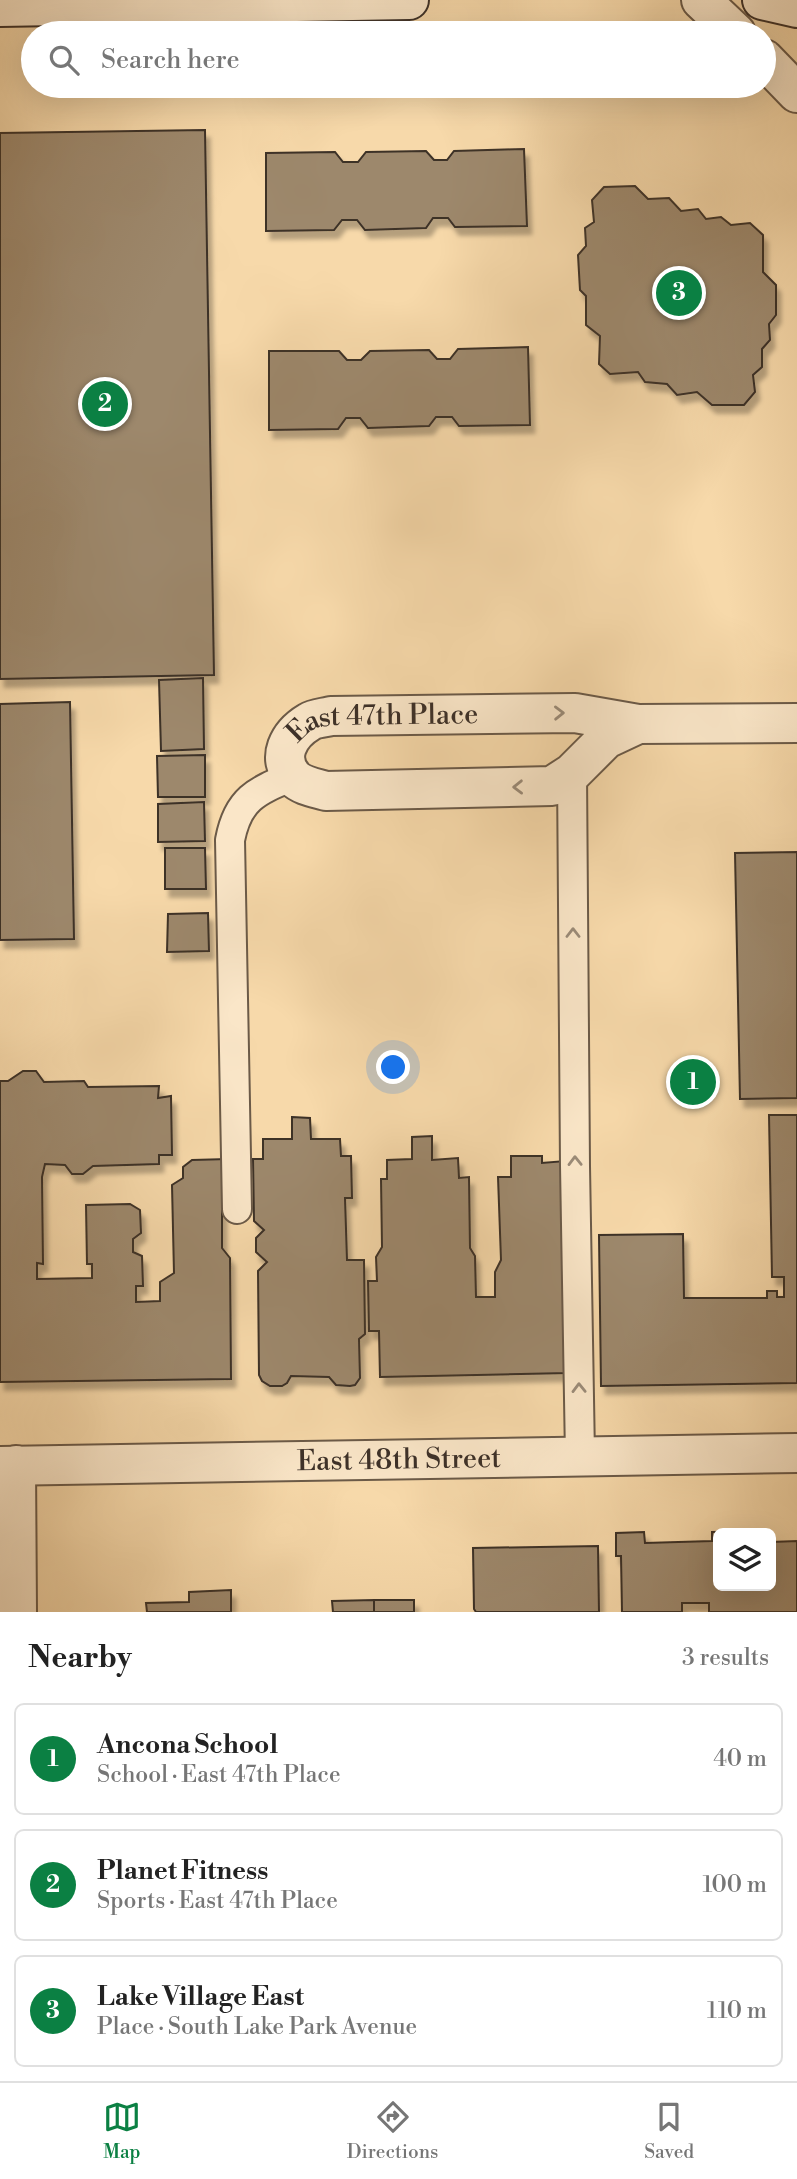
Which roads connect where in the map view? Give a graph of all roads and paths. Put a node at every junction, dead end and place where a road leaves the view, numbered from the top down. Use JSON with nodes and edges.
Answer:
{"nodes":[{"id":1,"x":410,"y":0,"type":"edge"},
{"id":2,"x":701,"y":0,"type":"edge"},
{"id":3,"x":762,"y":0,"type":"edge"},
{"id":4,"x":0,"y":7,"type":"edge"},
{"id":5,"x":797,"y":8,"type":"edge"},
{"id":6,"x":723,"y":21,"type":"edge"},
{"id":7,"x":776,"y":71,"type":"edge"},
{"id":8,"x":797,"y":93,"type":"edge"},
{"id":9,"x":797,"y":723,"type":"edge"},
{"id":10,"x":638,"y":724,"type":"junction"},
{"id":11,"x":572,"y":773,"type":"junction"},
{"id":12,"x":293,"y":776,"type":"junction"},
{"id":13,"x":237,"y":1209,"type":"dead end"},
{"id":14,"x":797,"y":1453,"type":"edge"},
{"id":15,"x":580,"y":1457,"type":"junction"},
{"id":16,"x":8,"y":1465,"type":"edge"},
{"id":17,"x":17,"y":1612,"type":"edge"}],
"edges":[{"from":1,"to":4,"type":"street"},
{"from":2,"to":6,"type":"street"},
{"from":3,"to":5,"type":"street"},
{"from":7,"to":8,"type":"street"},
{"from":9,"to":10,"type":"street","name":"East 47th Place"},
{"from":10,"to":11,"type":"street","name":"East 47th Place"},
{"from":12,"to":10,"type":"street","name":"East 47th Place","one_way":true},
{"from":11,"to":12,"type":"street","name":"East 47th Place","one_way":true},
{"from":15,"to":11,"type":"lane","one_way":true},
{"from":12,"to":13,"type":"lane"},
{"from":14,"to":15,"type":"street","name":"East 48th Street"},
{"from":15,"to":16,"type":"street","name":"East 48th Street"},
{"from":16,"to":17,"type":"street"}]}
